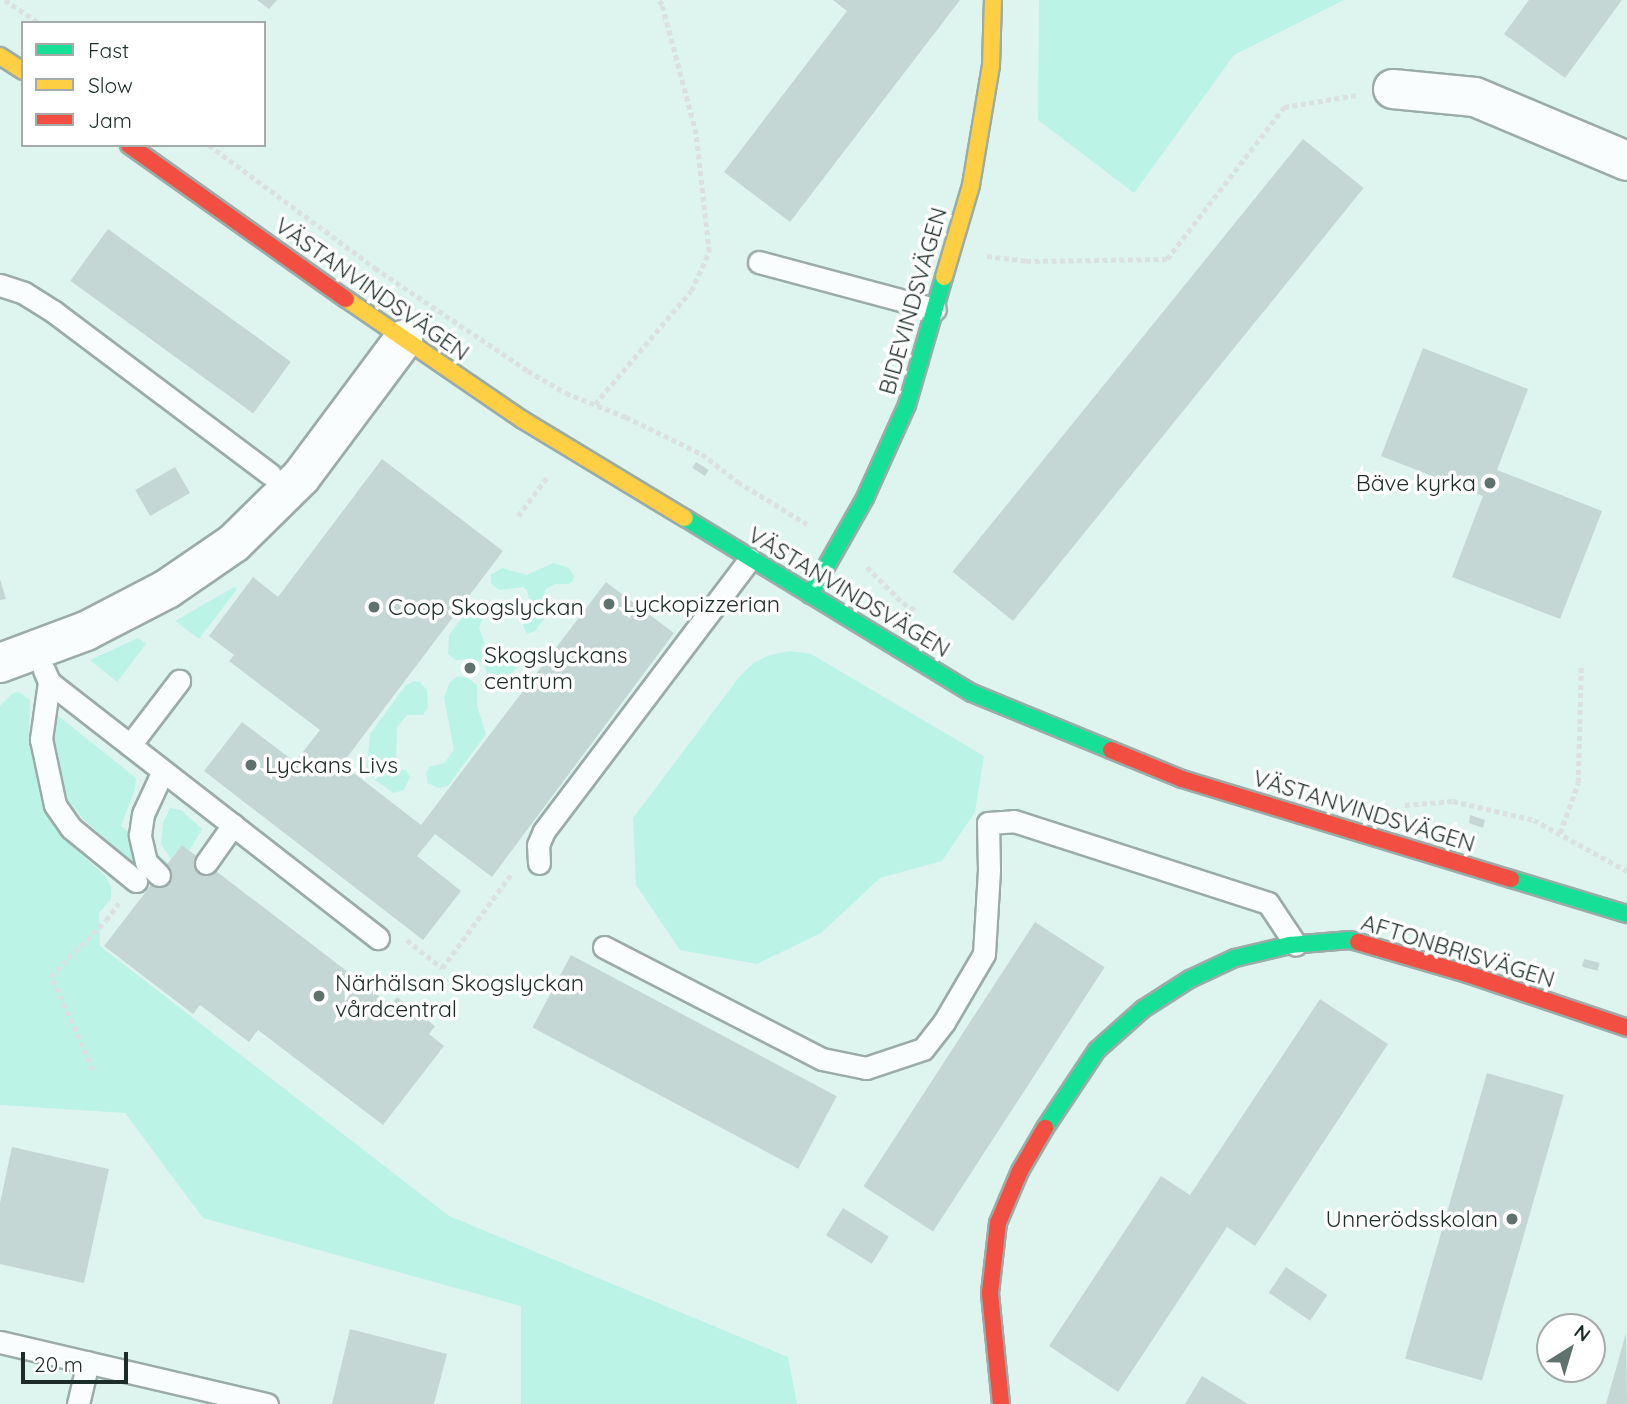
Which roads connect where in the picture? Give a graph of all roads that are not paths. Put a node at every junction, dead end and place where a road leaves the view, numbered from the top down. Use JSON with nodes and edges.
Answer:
{"nodes":[{"id":1,"x":993,"y":0,"type":"edge"},
{"id":2,"x":0,"y":56,"type":"edge"},
{"id":3,"x":21,"y":70,"type":"edge"},
{"id":4,"x":1393,"y":89,"type":"road end"},
{"id":5,"x":132,"y":147,"type":"edge"},
{"id":6,"x":1627,"y":161,"type":"edge"},
{"id":7,"x":759,"y":262,"type":"dead end"},
{"id":8,"x":0,"y":285,"type":"edge"},
{"id":9,"x":935,"y":309,"type":"junction"},
{"id":10,"x":403,"y":340,"type":"junction"},
{"id":11,"x":270,"y":474,"type":"dead end"},
{"id":12,"x":750,"y":559,"type":"junction"},
{"id":13,"x":810,"y":595,"type":"junction"},
{"id":14,"x":0,"y":663,"type":"edge"},
{"id":15,"x":43,"y":666,"type":"junction"},
{"id":16,"x":179,"y":681,"type":"dead end"},
{"id":17,"x":130,"y":745,"type":"junction"},
{"id":18,"x":163,"y":771,"type":"junction"},
{"id":19,"x":233,"y":825,"type":"junction"},
{"id":20,"x":206,"y":863,"type":"dead end"},
{"id":21,"x":539,"y":863,"type":"dead end"},
{"id":22,"x":159,"y":875,"type":"dead end"},
{"id":23,"x":135,"y":881,"type":"road end"},
{"id":24,"x":1627,"y":914,"type":"edge"},
{"id":25,"x":378,"y":938,"type":"road end"},
{"id":26,"x":1296,"y":945,"type":"junction"},
{"id":27,"x":604,"y":947,"type":"dead end"},
{"id":28,"x":1627,"y":1028,"type":"edge"},
{"id":29,"x":0,"y":1342,"type":"edge"},
{"id":30,"x":88,"y":1362,"type":"junction"},
{"id":31,"x":78,"y":1404,"type":"edge"},
{"id":32,"x":267,"y":1404,"type":"edge"},
{"id":33,"x":1001,"y":1404,"type":"edge"}],
"edges":[{"from":1,"to":9,"type":"street","name":"BIDEVINDSVÄGEN"},
{"from":2,"to":3,"type":"street"},
{"from":4,"to":6,"type":"street"},
{"from":5,"to":10,"type":"street","name":"VÄSTANVINDSVÄGEN"},
{"from":7,"to":9,"type":"lane"},
{"from":8,"to":11,"type":"lane"},
{"from":9,"to":13,"type":"street","name":"BIDEVINDSVÄGEN"},
{"from":10,"to":12,"type":"street","name":"VÄSTANVINDSVÄGEN"},
{"from":10,"to":15,"type":"street"},
{"from":12,"to":13,"type":"street","name":"VÄSTANVINDSVÄGEN"},
{"from":12,"to":21,"type":"lane"},
{"from":13,"to":24,"type":"street","name":"VÄSTANVINDSVÄGEN"},
{"from":14,"to":15,"type":"street"},
{"from":15,"to":17,"type":"lane"},
{"from":15,"to":23,"type":"lane"},
{"from":16,"to":17,"type":"lane"},
{"from":17,"to":18,"type":"lane"},
{"from":18,"to":19,"type":"lane"},
{"from":18,"to":22,"type":"lane"},
{"from":19,"to":20,"type":"lane"},
{"from":19,"to":25,"type":"lane"},
{"from":26,"to":27,"type":"lane"},
{"from":26,"to":28,"type":"street","name":"AFTONBRISVÄGEN"},
{"from":26,"to":33,"type":"street","name":"AFTONBRISVÄGEN"},
{"from":29,"to":30,"type":"lane"},
{"from":30,"to":31,"type":"lane"},
{"from":30,"to":32,"type":"lane"}]}
